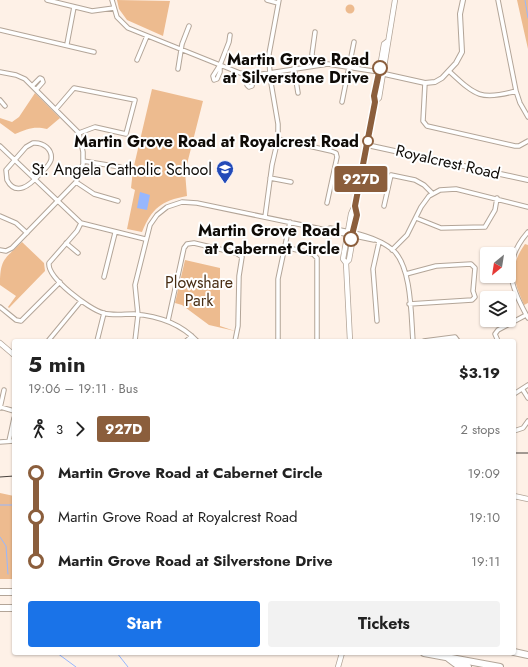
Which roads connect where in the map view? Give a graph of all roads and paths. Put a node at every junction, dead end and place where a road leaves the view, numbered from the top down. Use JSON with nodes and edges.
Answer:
{"nodes":[{"id":1,"x":47,"y":0,"type":"edge"},
{"id":2,"x":112,"y":0,"type":"edge"},
{"id":3,"x":267,"y":0,"type":"edge"},
{"id":4,"x":395,"y":0,"type":"edge"},
{"id":5,"x":463,"y":0,"type":"edge"},
{"id":6,"x":498,"y":0,"type":"edge"},
{"id":7,"x":55,"y":1,"type":"edge"},
{"id":8,"x":279,"y":1,"type":"edge"},
{"id":9,"x":74,"y":6,"type":"junction"},
{"id":10,"x":114,"y":8,"type":"junction"},
{"id":11,"x":189,"y":26,"type":"dead end"},
{"id":12,"x":0,"y":30,"type":"edge"},
{"id":13,"x":315,"y":32,"type":"dead end"},
{"id":14,"x":230,"y":35,"type":"dead end"},
{"id":15,"x":147,"y":36,"type":"junction"},
{"id":16,"x":354,"y":42,"type":"dead end"},
{"id":17,"x":67,"y":44,"type":"junction"},
{"id":18,"x":181,"y":50,"type":"junction"},
{"id":19,"x":94,"y":52,"type":"dead end"},
{"id":20,"x":137,"y":60,"type":"dead end"},
{"id":21,"x":314,"y":65,"type":"junction"},
{"id":22,"x":220,"y":66,"type":"junction"},
{"id":23,"x":350,"y":66,"type":"junction"},
{"id":24,"x":294,"y":68,"type":"junction"},
{"id":25,"x":178,"y":69,"type":"dead end"},
{"id":26,"x":449,"y":71,"type":"junction"},
{"id":27,"x":0,"y":72,"type":"edge"},
{"id":28,"x":270,"y":72,"type":"junction"},
{"id":29,"x":381,"y":73,"type":"junction"},
{"id":30,"x":248,"y":75,"type":"junction"},
{"id":31,"x":253,"y":75,"type":"junction"},
{"id":32,"x":425,"y":83,"type":"junction"},
{"id":33,"x":32,"y":86,"type":"junction"},
{"id":34,"x":36,"y":90,"type":"junction"},
{"id":35,"x":516,"y":91,"type":"junction"},
{"id":36,"x":298,"y":93,"type":"dead end"},
{"id":37,"x":0,"y":100,"type":"edge"},
{"id":38,"x":342,"y":102,"type":"dead end"},
{"id":39,"x":5,"y":106,"type":"dead end"},
{"id":40,"x":56,"y":109,"type":"junction"},
{"id":41,"x":528,"y":117,"type":"edge"},
{"id":42,"x":79,"y":133,"type":"junction"},
{"id":43,"x":278,"y":139,"type":"junction"},
{"id":44,"x":528,"y":141,"type":"edge"},
{"id":45,"x":367,"y":145,"type":"junction"},
{"id":46,"x":0,"y":146,"type":"edge"},
{"id":47,"x":14,"y":160,"type":"junction"},
{"id":48,"x":83,"y":161,"type":"junction"},
{"id":49,"x":120,"y":166,"type":"dead end"},
{"id":50,"x":270,"y":178,"type":"junction"},
{"id":51,"x":35,"y":180,"type":"junction"},
{"id":52,"x":528,"y":180,"type":"edge"},
{"id":53,"x":76,"y":182,"type":"junction"},
{"id":54,"x":291,"y":182,"type":"dead end"},
{"id":55,"x":432,"y":193,"type":"junction"},
{"id":56,"x":497,"y":198,"type":"junction"},
{"id":57,"x":118,"y":201,"type":"dead end"},
{"id":58,"x":58,"y":202,"type":"junction"},
{"id":59,"x":327,"y":203,"type":"dead end"},
{"id":60,"x":384,"y":206,"type":"dead end"},
{"id":61,"x":528,"y":208,"type":"edge"},
{"id":62,"x":0,"y":216,"type":"edge"},
{"id":63,"x":265,"y":217,"type":"junction"},
{"id":64,"x":416,"y":218,"type":"junction"},
{"id":65,"x":290,"y":222,"type":"junction"},
{"id":66,"x":81,"y":223,"type":"junction"},
{"id":67,"x":528,"y":232,"type":"edge"},
{"id":68,"x":27,"y":233,"type":"junction"},
{"id":69,"x":115,"y":233,"type":"junction"},
{"id":70,"x":350,"y":234,"type":"junction"},
{"id":71,"x":145,"y":239,"type":"junction"},
{"id":72,"x":379,"y":242,"type":"junction"},
{"id":73,"x":66,"y":243,"type":"junction"},
{"id":74,"x":285,"y":247,"type":"junction"},
{"id":75,"x":0,"y":250,"type":"edge"},
{"id":76,"x":392,"y":250,"type":"junction"},
{"id":77,"x":78,"y":253,"type":"dead end"},
{"id":78,"x":406,"y":274,"type":"junction"},
{"id":79,"x":104,"y":277,"type":"dead end"},
{"id":80,"x":60,"y":282,"type":"junction"},
{"id":81,"x":81,"y":300,"type":"junction"},
{"id":82,"x":409,"y":304,"type":"junction"},
{"id":83,"x":0,"y":307,"type":"edge"},
{"id":84,"x":104,"y":313,"type":"junction"},
{"id":85,"x":138,"y":315,"type":"junction"},
{"id":86,"x":527,"y":317,"type":"edge"},
{"id":87,"x":168,"y":321,"type":"junction"},
{"id":88,"x":377,"y":321,"type":"dead end"},
{"id":89,"x":192,"y":336,"type":"junction"},
{"id":90,"x":50,"y":339,"type":"edge"},
{"id":91,"x":97,"y":339,"type":"edge"},
{"id":92,"x":135,"y":339,"type":"edge"},
{"id":93,"x":188,"y":339,"type":"edge"},
{"id":94,"x":195,"y":339,"type":"edge"},
{"id":95,"x":235,"y":339,"type":"edge"},
{"id":96,"x":278,"y":339,"type":"edge"},
{"id":97,"x":317,"y":339,"type":"edge"},
{"id":98,"x":350,"y":339,"type":"edge"},
{"id":99,"x":413,"y":339,"type":"edge"},
{"id":100,"x":440,"y":339,"type":"edge"},
{"id":101,"x":456,"y":339,"type":"edge"},
{"id":102,"x":497,"y":339,"type":"edge"},
{"id":103,"x":0,"y":343,"type":"edge"},
{"id":104,"x":12,"y":353,"type":"edge"},
{"id":105,"x":528,"y":385,"type":"edge"},
{"id":106,"x":4,"y":390,"type":"dead end"},
{"id":107,"x":523,"y":390,"type":"junction"},
{"id":108,"x":516,"y":393,"type":"edge"},
{"id":109,"x":528,"y":398,"type":"edge"},
{"id":110,"x":0,"y":408,"type":"edge"},
{"id":111,"x":12,"y":410,"type":"edge"},
{"id":112,"x":528,"y":421,"type":"edge"},
{"id":113,"x":12,"y":426,"type":"edge"},
{"id":114,"x":516,"y":430,"type":"edge"},
{"id":115,"x":8,"y":441,"type":"junction"},
{"id":116,"x":12,"y":441,"type":"edge"},
{"id":117,"x":0,"y":442,"type":"edge"},
{"id":118,"x":516,"y":496,"type":"edge"},
{"id":119,"x":528,"y":499,"type":"edge"},
{"id":120,"x":0,"y":592,"type":"edge"},
{"id":121,"x":12,"y":592,"type":"edge"},
{"id":122,"x":0,"y":608,"type":"edge"},
{"id":123,"x":12,"y":608,"type":"edge"},
{"id":124,"x":516,"y":650,"type":"edge"},
{"id":125,"x":516,"y":651,"type":"edge"},
{"id":126,"x":528,"y":652,"type":"edge"},
{"id":127,"x":342,"y":655,"type":"edge"},
{"id":128,"x":436,"y":655,"type":"edge"},
{"id":129,"x":528,"y":655,"type":"edge"},
{"id":130,"x":447,"y":657,"type":"junction"},
{"id":131,"x":338,"y":667,"type":"edge"},
{"id":132,"x":468,"y":667,"type":"edge"},
{"id":133,"x":500,"y":667,"type":"edge"}],
"edges":[{"from":1,"to":7,"type":"street"},
{"from":2,"to":10,"type":"street"},
{"from":3,"to":8,"type":"street"},
{"from":4,"to":29,"type":"main road"},
{"from":5,"to":26,"type":"street"},
{"from":6,"to":35,"type":"street"},
{"from":7,"to":9,"type":"street"},
{"from":8,"to":28,"type":"street"},
{"from":9,"to":10,"type":"street"},
{"from":9,"to":17,"type":"street"},
{"from":10,"to":15,"type":"street"},
{"from":11,"to":18,"type":"street"},
{"from":12,"to":17,"type":"street"},
{"from":13,"to":21,"type":"street"},
{"from":14,"to":22,"type":"street"},
{"from":15,"to":18,"type":"street"},
{"from":15,"to":20,"type":"street"},
{"from":16,"to":23,"type":"street"},
{"from":17,"to":19,"type":"street"},
{"from":18,"to":22,"type":"street"},
{"from":18,"to":25,"type":"street"},
{"from":21,"to":23,"type":"street"},
{"from":21,"to":24,"type":"street"},
{"from":22,"to":30,"type":"street"},
{"from":23,"to":29,"type":"street"},
{"from":23,"to":38,"type":"street"},
{"from":24,"to":28,"type":"street"},
{"from":24,"to":36,"type":"street"},
{"from":26,"to":32,"type":"street"},
{"from":26,"to":35,"type":"street"},
{"from":27,"to":33,"type":"street"},
{"from":28,"to":31,"type":"street"},
{"from":28,"to":43,"type":"street"},
{"from":29,"to":32,"type":"street"},
{"from":29,"to":45,"type":"main road"},
{"from":30,"to":31,"type":"street"},
{"from":30,"to":31,"type":"street"},
{"from":32,"to":44,"type":"street"},
{"from":33,"to":34,"type":"street"},
{"from":33,"to":34,"type":"street"},
{"from":34,"to":40,"type":"street"},
{"from":35,"to":41,"type":"street"},
{"from":37,"to":39,"type":"street"},
{"from":40,"to":42,"type":"street"},
{"from":40,"to":42,"type":"street"},
{"from":42,"to":48,"type":"street"},
{"from":43,"to":50,"type":"street"},
{"from":43,"to":59,"type":"street"},
{"from":45,"to":52,"type":"street","name":"Royalcrest Road"},
{"from":45,"to":70,"type":"main road"},
{"from":46,"to":47,"type":"street"},
{"from":47,"to":51,"type":"street"},
{"from":47,"to":51,"type":"street"},
{"from":47,"to":51,"type":"street"},
{"from":48,"to":49,"type":"street"},
{"from":48,"to":53,"type":"street"},
{"from":50,"to":54,"type":"street"},
{"from":50,"to":63,"type":"street"},
{"from":51,"to":58,"type":"street"},
{"from":53,"to":57,"type":"street"},
{"from":53,"to":58,"type":"street"},
{"from":55,"to":56,"type":"street"},
{"from":55,"to":60,"type":"street"},
{"from":55,"to":64,"type":"street"},
{"from":56,"to":61,"type":"street"},
{"from":56,"to":64,"type":"street"},
{"from":58,"to":66,"type":"street"},
{"from":58,"to":68,"type":"street"},
{"from":62,"to":68,"type":"street"},
{"from":63,"to":65,"type":"street"},
{"from":63,"to":71,"type":"street"},
{"from":64,"to":76,"type":"street"},
{"from":65,"to":70,"type":"street"},
{"from":65,"to":74,"type":"street"},
{"from":66,"to":69,"type":"street"},
{"from":66,"to":73,"type":"street"},
{"from":67,"to":86,"type":"street"},
{"from":68,"to":75,"type":"street"},
{"from":69,"to":71,"type":"street"},
{"from":69,"to":79,"type":"street"},
{"from":70,"to":72,"type":"street"},
{"from":70,"to":98,"type":"main road"},
{"from":71,"to":85,"type":"street"},
{"from":72,"to":76,"type":"street"},
{"from":72,"to":88,"type":"street"},
{"from":73,"to":77,"type":"street"},
{"from":73,"to":80,"type":"street"},
{"from":74,"to":96,"type":"street"},
{"from":74,"to":97,"type":"street"},
{"from":76,"to":78,"type":"street"},
{"from":78,"to":82,"type":"street"},
{"from":78,"to":82,"type":"street"},
{"from":80,"to":81,"type":"street"},
{"from":80,"to":83,"type":"street"},
{"from":81,"to":84,"type":"street"},
{"from":81,"to":90,"type":"street"},
{"from":82,"to":99,"type":"street"},
{"from":84,"to":85,"type":"street"},
{"from":84,"to":91,"type":"street"},
{"from":85,"to":87,"type":"street"},
{"from":85,"to":92,"type":"street"},
{"from":86,"to":102,"type":"street"},
{"from":87,"to":89,"type":"street"},
{"from":87,"to":95,"type":"street"},
{"from":89,"to":93,"type":"street"},
{"from":89,"to":94,"type":"street"},
{"from":100,"to":101,"type":"street"},
{"from":103,"to":104,"type":"main road"},
{"from":105,"to":107,"type":"street"},
{"from":106,"to":110,"type":"street"},
{"from":107,"to":108,"type":"street"},
{"from":107,"to":109,"type":"street"},
{"from":110,"to":111,"type":"street"},
{"from":112,"to":114,"type":"street"},
{"from":113,"to":115,"type":"street"},
{"from":115,"to":116,"type":"street"},
{"from":115,"to":117,"type":"street"},
{"from":118,"to":119,"type":"main road"},
{"from":120,"to":121,"type":"highway"},
{"from":122,"to":123,"type":"highway"},
{"from":124,"to":126,"type":"highway"},
{"from":125,"to":129,"type":"highway"},
{"from":127,"to":131,"type":"main road"},
{"from":128,"to":130,"type":"highway"},
{"from":130,"to":132,"type":"highway"},
{"from":130,"to":133,"type":"highway"}]}
